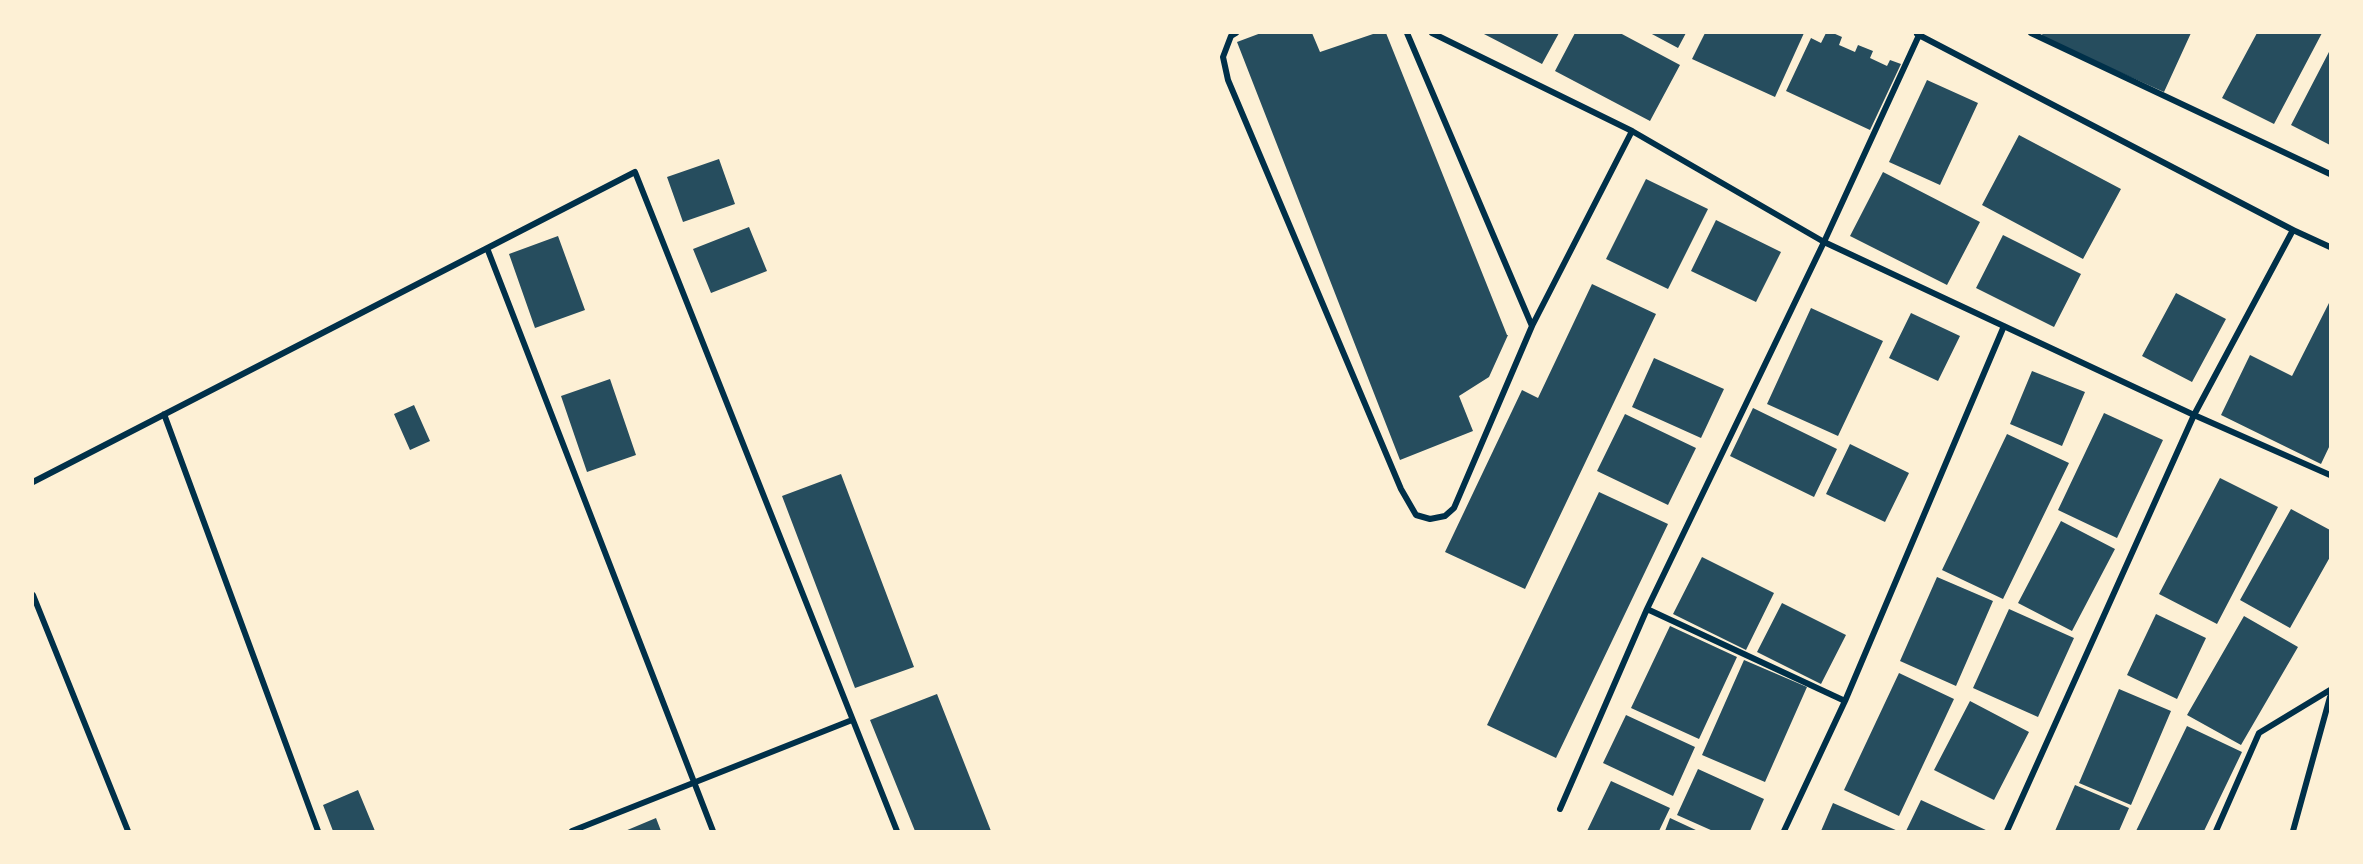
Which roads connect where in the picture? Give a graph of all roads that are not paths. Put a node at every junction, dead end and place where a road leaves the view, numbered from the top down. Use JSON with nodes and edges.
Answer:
{"nodes":[{"id":1,"x":1236,"y":33,"type":"edge"},
{"id":2,"x":1407,"y":33,"type":"edge"},
{"id":3,"x":1432,"y":33,"type":"edge"},
{"id":4,"x":2031,"y":33,"type":"edge"},
{"id":5,"x":1918,"y":34,"type":"edge"},
{"id":6,"x":1632,"y":131,"type":"junction"},
{"id":7,"x":2330,"y":174,"type":"edge"},
{"id":8,"x":2293,"y":230,"type":"junction"},
{"id":9,"x":1824,"y":242,"type":"junction"},
{"id":10,"x":2330,"y":247,"type":"edge"},
{"id":11,"x":487,"y":248,"type":"junction"},
{"id":12,"x":1532,"y":326,"type":"junction"},
{"id":13,"x":2004,"y":326,"type":"junction"},
{"id":14,"x":164,"y":414,"type":"junction"},
{"id":15,"x":2194,"y":416,"type":"junction"},
{"id":16,"x":2330,"y":475,"type":"edge"},
{"id":17,"x":33,"y":482,"type":"edge"},
{"id":18,"x":33,"y":595,"type":"edge"},
{"id":19,"x":1647,"y":609,"type":"junction"},
{"id":20,"x":2330,"y":690,"type":"edge"},
{"id":21,"x":2330,"y":697,"type":"edge"},
{"id":22,"x":1845,"y":701,"type":"junction"},
{"id":23,"x":852,"y":720,"type":"junction"},
{"id":24,"x":693,"y":783,"type":"junction"},
{"id":25,"x":1560,"y":809,"type":"dead end"},
{"id":26,"x":128,"y":831,"type":"edge"},
{"id":27,"x":318,"y":831,"type":"edge"},
{"id":28,"x":572,"y":831,"type":"edge"},
{"id":29,"x":712,"y":831,"type":"edge"},
{"id":30,"x":897,"y":831,"type":"edge"},
{"id":31,"x":1784,"y":831,"type":"edge"},
{"id":32,"x":2007,"y":831,"type":"edge"},
{"id":33,"x":2216,"y":831,"type":"edge"},
{"id":34,"x":2293,"y":831,"type":"edge"}],
"edges":[{"from":1,"to":12,"type":"street"},
{"from":2,"to":12,"type":"street"},
{"from":3,"to":6,"type":"street"},
{"from":4,"to":7,"type":"street"},
{"from":5,"to":8,"type":"street"},
{"from":5,"to":9,"type":"street"},
{"from":6,"to":9,"type":"street"},
{"from":6,"to":12,"type":"street"},
{"from":8,"to":10,"type":"street"},
{"from":8,"to":15,"type":"street"},
{"from":9,"to":13,"type":"street"},
{"from":9,"to":19,"type":"street"},
{"from":11,"to":14,"type":"street"},
{"from":11,"to":23,"type":"street"},
{"from":11,"to":24,"type":"street"},
{"from":13,"to":15,"type":"street"},
{"from":13,"to":22,"type":"street"},
{"from":14,"to":17,"type":"street"},
{"from":14,"to":27,"type":"street"},
{"from":15,"to":16,"type":"street"},
{"from":15,"to":32,"type":"street"},
{"from":18,"to":26,"type":"street"},
{"from":19,"to":22,"type":"street"},
{"from":19,"to":25,"type":"street"},
{"from":20,"to":33,"type":"street"},
{"from":21,"to":34,"type":"street"},
{"from":22,"to":31,"type":"street"},
{"from":23,"to":24,"type":"street"},
{"from":23,"to":30,"type":"street"},
{"from":24,"to":28,"type":"street"},
{"from":24,"to":29,"type":"street"}]}
